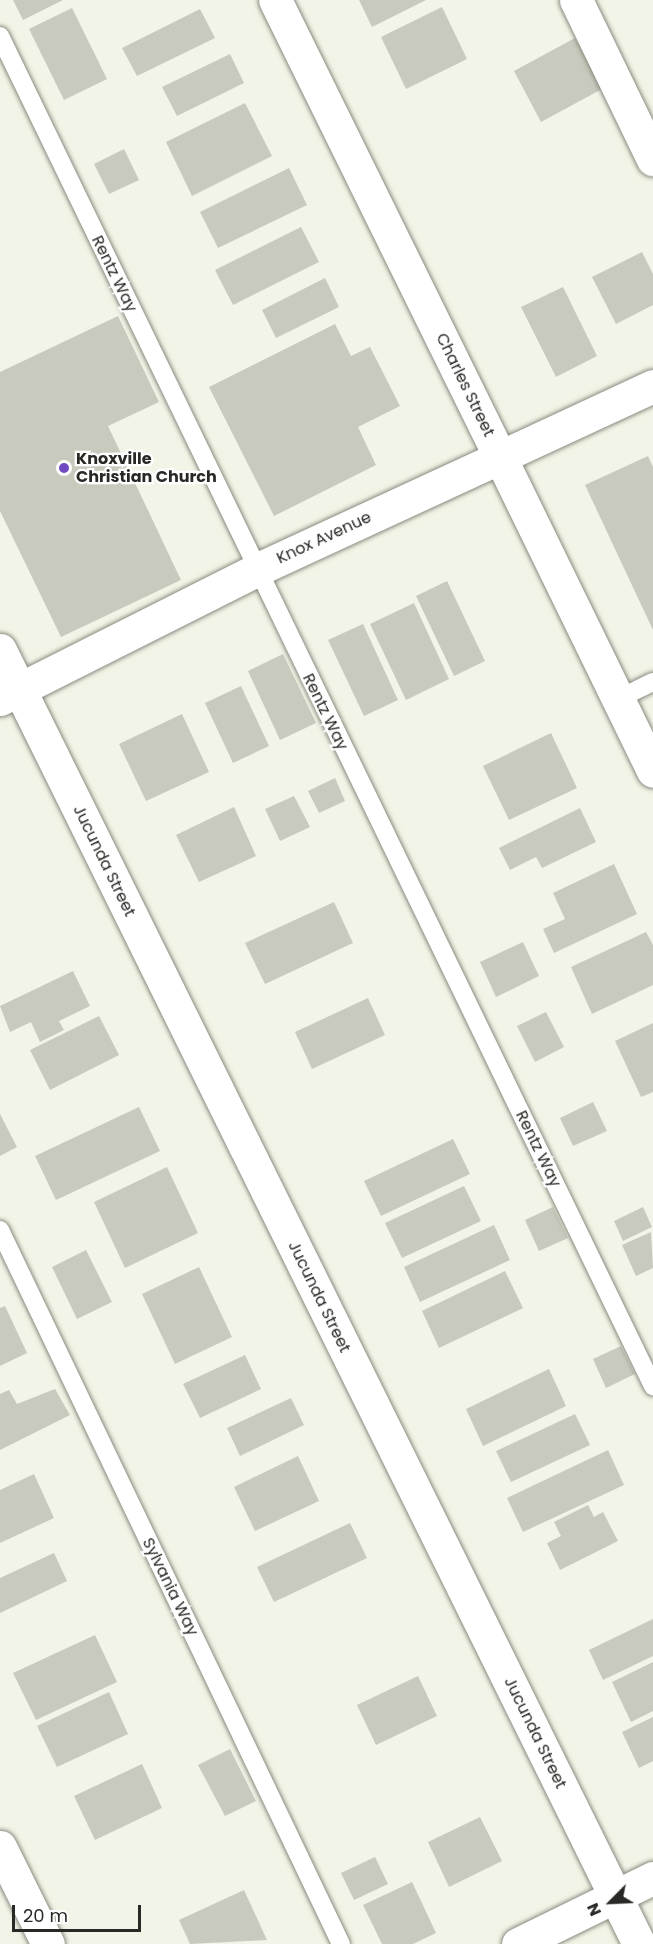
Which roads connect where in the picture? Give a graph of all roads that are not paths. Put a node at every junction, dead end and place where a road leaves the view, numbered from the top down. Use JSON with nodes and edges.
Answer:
{"nodes":[{"id":1,"x":275,"y":0,"type":"edge"},
{"id":2,"x":576,"y":0,"type":"edge"},
{"id":3,"x":0,"y":36,"type":"edge"},
{"id":4,"x":653,"y":159,"type":"edge"},
{"id":5,"x":653,"y":386,"type":"edge"},
{"id":6,"x":500,"y":457,"type":"junction"},
{"id":7,"x":256,"y":570,"type":"junction"},
{"id":8,"x":0,"y":650,"type":"edge"},
{"id":9,"x":653,"y":682,"type":"edge"},
{"id":10,"x":9,"y":694,"type":"edge"},
{"id":11,"x":618,"y":699,"type":"junction"},
{"id":12,"x":653,"y":771,"type":"edge"},
{"id":13,"x":0,"y":1230,"type":"edge"},
{"id":14,"x":653,"y":1386,"type":"edge"},
{"id":15,"x":0,"y":1847,"type":"edge"},
{"id":16,"x":653,"y":1878,"type":"edge"},
{"id":17,"x":616,"y":1896,"type":"junction"},
{"id":18,"x":48,"y":1944,"type":"edge"},
{"id":19,"x":341,"y":1944,"type":"edge"},
{"id":20,"x":518,"y":1944,"type":"edge"},
{"id":21,"x":639,"y":1944,"type":"edge"}],
"edges":[{"from":1,"to":6,"type":"street","name":"Charles Street"},
{"from":2,"to":4,"type":"street"},
{"from":3,"to":7,"type":"lane","name":"Rentz Way"},
{"from":5,"to":6,"type":"street","name":"Knox Avenue"},
{"from":6,"to":7,"type":"street","name":"Knox Avenue"},
{"from":6,"to":11,"type":"street","name":"Charles Street"},
{"from":7,"to":10,"type":"street","name":"Knox Avenue"},
{"from":7,"to":14,"type":"lane","name":"Rentz Way"},
{"from":8,"to":10,"type":"street","name":"Jucunda Street"},
{"from":9,"to":11,"type":"lane"},
{"from":10,"to":17,"type":"street","name":"Jucunda Street"},
{"from":11,"to":12,"type":"street","name":"Charles Street"},
{"from":13,"to":19,"type":"lane","name":"Sylvania Way"},
{"from":15,"to":18,"type":"street"},
{"from":16,"to":17,"type":"street"},
{"from":17,"to":20,"type":"street"},
{"from":17,"to":21,"type":"street","name":"Jucunda Street"}]}
